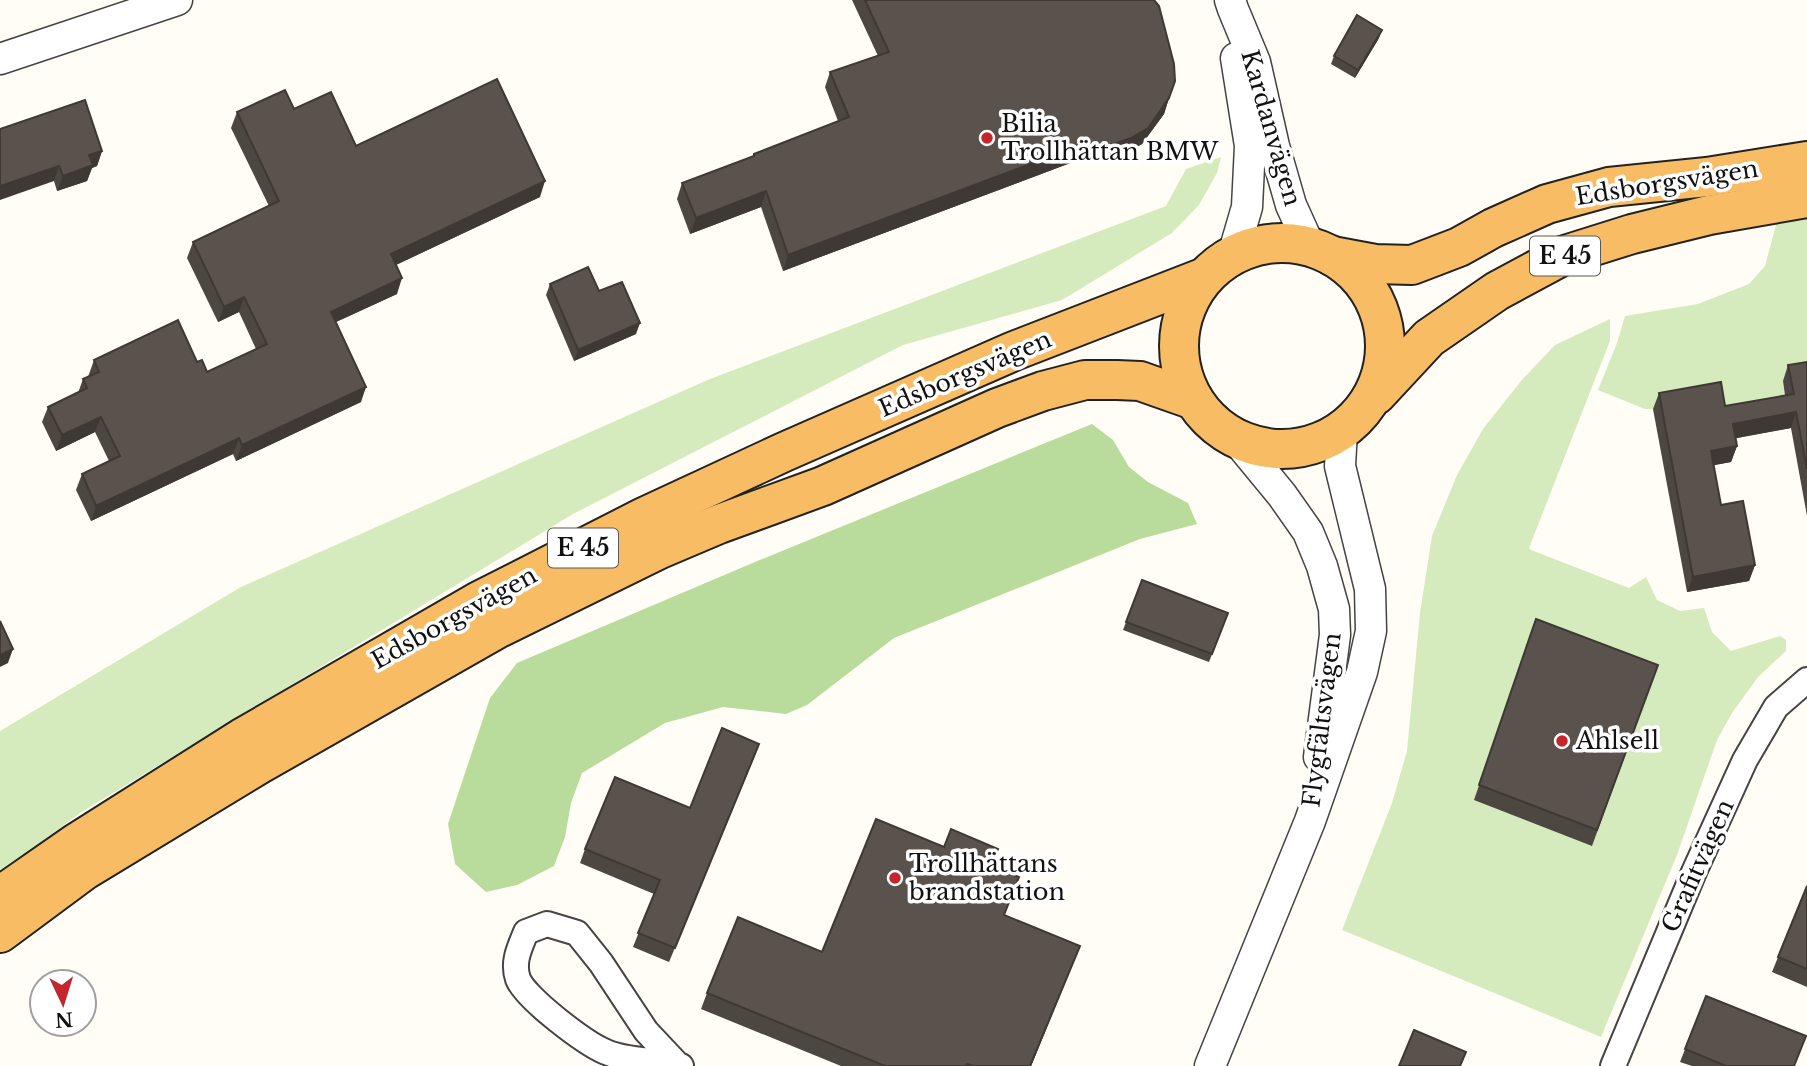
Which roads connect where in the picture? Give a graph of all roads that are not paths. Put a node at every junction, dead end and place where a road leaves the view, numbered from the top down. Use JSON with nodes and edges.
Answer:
{"nodes":[{"id":1,"x":177,"y":0,"type":"edge"},
{"id":2,"x":1231,"y":5,"type":"edge"},
{"id":3,"x":0,"y":60,"type":"edge"},
{"id":4,"x":1807,"y":162,"type":"edge"},
{"id":5,"x":1807,"y":198,"type":"edge"},
{"id":6,"x":1321,"y":251,"type":"junction"},
{"id":7,"x":1219,"y":266,"type":"junction"},
{"id":8,"x":1194,"y":400,"type":"junction"},
{"id":9,"x":1355,"y":417,"type":"junction"},
{"id":10,"x":1235,"y":438,"type":"junction"},
{"id":11,"x":1807,"y":680,"type":"edge"},
{"id":12,"x":1310,"y":821,"type":"junction"},
{"id":13,"x":0,"y":896,"type":"edge"},
{"id":14,"x":0,"y":933,"type":"edge"},
{"id":15,"x":679,"y":1065,"type":"edge"},
{"id":16,"x":1210,"y":1066,"type":"edge"},
{"id":17,"x":1613,"y":1066,"type":"edge"}],
"edges":[{"from":1,"to":3,"type":"street"},
{"from":2,"to":6,"type":"street","name":"Kardanvägen"},
{"from":2,"to":7,"type":"street","name":"Kardanvägen"},
{"from":4,"to":6,"type":"highway","name":"Edsborgsvägen","number":"E 45"},
{"from":5,"to":9,"type":"highway","name":"Edsborgsvägen","number":"E 45"},
{"from":6,"to":7,"type":"highway","number":"E 45"},
{"from":6,"to":9,"type":"highway"},
{"from":7,"to":8,"type":"highway","number":"E 45"},
{"from":7,"to":13,"type":"highway","name":"Edsborgsvägen","number":"E 45"},
{"from":8,"to":10,"type":"highway","number":"E 45"},
{"from":8,"to":14,"type":"highway","name":"Edsborgsvägen","number":"E 45"},
{"from":9,"to":10,"type":"highway","number":"E 45"},
{"from":9,"to":12,"type":"street","name":"Flygfältsvägen"},
{"from":10,"to":12,"type":"street","name":"Flygfältsvägen"},
{"from":11,"to":17,"type":"street","name":"Grafitvägen"},
{"from":12,"to":16,"type":"street","name":"Flygfältsvägen"},
{"from":15,"to":15,"type":"street"}]}
